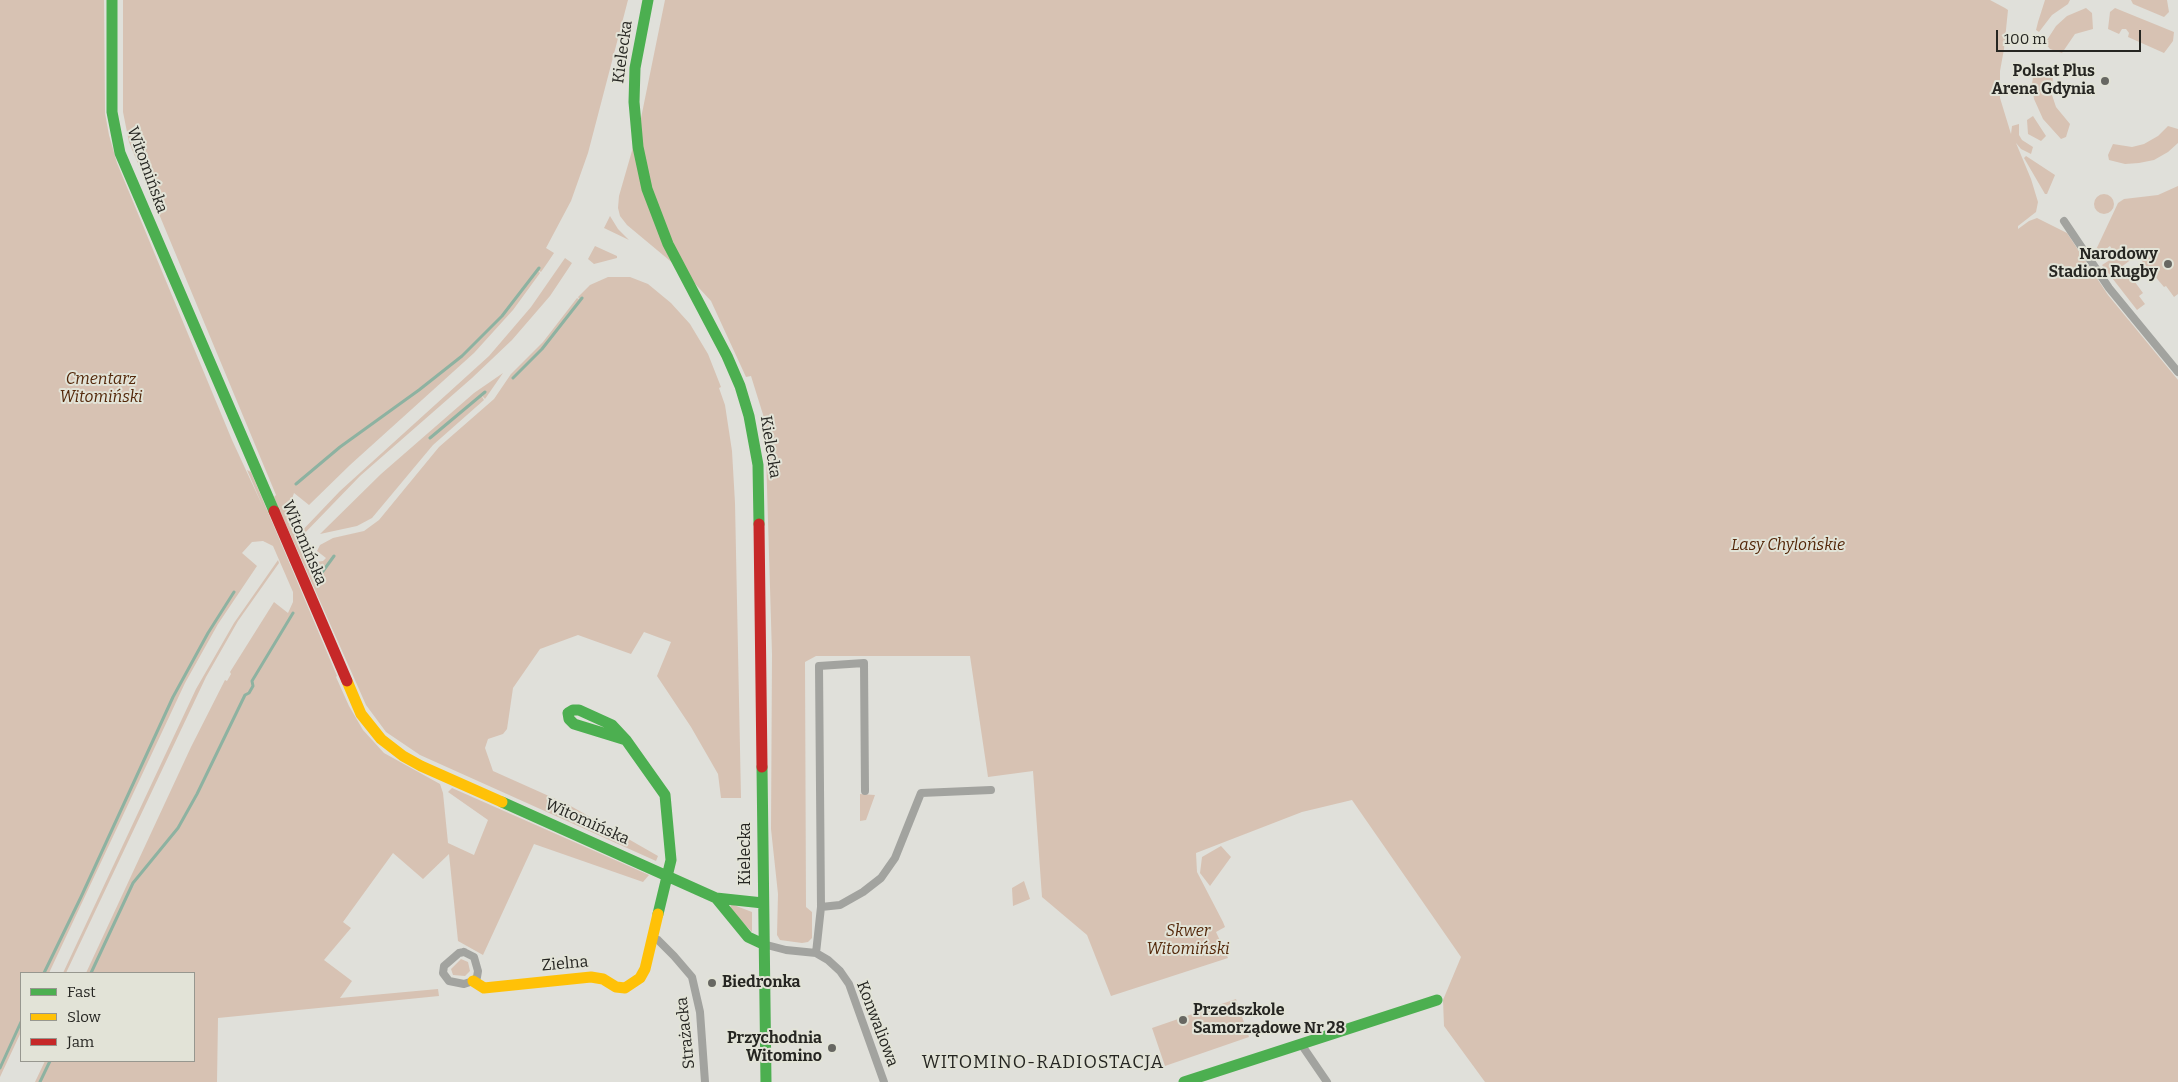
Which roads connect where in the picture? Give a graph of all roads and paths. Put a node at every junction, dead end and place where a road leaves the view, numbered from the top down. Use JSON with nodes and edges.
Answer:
{"nodes":[{"id":1,"x":112,"y":0,"type":"edge"},
{"id":2,"x":648,"y":0,"type":"edge"},
{"id":3,"x":2064,"y":221,"type":"dead end"},
{"id":4,"x":2178,"y":372,"type":"edge"},
{"id":5,"x":626,"y":740,"type":"dead end"},
{"id":6,"x":991,"y":790,"type":"dead end"},
{"id":7,"x":865,"y":791,"type":"dead end"},
{"id":8,"x":667,"y":875,"type":"junction"},
{"id":9,"x":716,"y":898,"type":"junction"},
{"id":10,"x":763,"y":903,"type":"junction"},
{"id":11,"x":821,"y":908,"type":"junction"},
{"id":12,"x":652,"y":938,"type":"junction"},
{"id":13,"x":763,"y":944,"type":"junction"},
{"id":14,"x":816,"y":954,"type":"junction"},
{"id":15,"x":473,"y":981,"type":"junction"},
{"id":16,"x":1437,"y":1000,"type":"dead end"},
{"id":17,"x":1301,"y":1044,"type":"junction"},
{"id":18,"x":705,"y":1082,"type":"edge"},
{"id":19,"x":766,"y":1082,"type":"edge"},
{"id":20,"x":884,"y":1082,"type":"edge"},
{"id":21,"x":1184,"y":1082,"type":"edge"},
{"id":22,"x":1327,"y":1082,"type":"edge"}],
"edges":[{"from":1,"to":8,"type":"street","name":"Witomińska"},
{"from":2,"to":10,"type":"street","name":"Kielecka"},
{"from":3,"to":4,"type":"street"},
{"from":5,"to":8,"type":"street","name":"Zielna"},
{"from":6,"to":11,"type":"street"},
{"from":7,"to":11,"type":"street"},
{"from":8,"to":9,"type":"street","name":"Witomińska"},
{"from":8,"to":12,"type":"street","name":"Zielna"},
{"from":9,"to":10,"type":"street","name":"Witomińska"},
{"from":9,"to":13,"type":"street","name":"Witomińska"},
{"from":10,"to":13,"type":"street","name":"Kielecka"},
{"from":11,"to":14,"type":"street"},
{"from":12,"to":15,"type":"street","name":"Zielna"},
{"from":12,"to":18,"type":"street","name":"Strażacka"},
{"from":13,"to":14,"type":"street","name":"Konwaliowa"},
{"from":13,"to":19,"type":"street","name":"Kielecka"},
{"from":14,"to":20,"type":"street","name":"Konwaliowa"},
{"from":15,"to":15,"type":"street","name":"Zielna"},
{"from":16,"to":17,"type":"street"},
{"from":17,"to":21,"type":"street"},
{"from":17,"to":22,"type":"street"}]}
